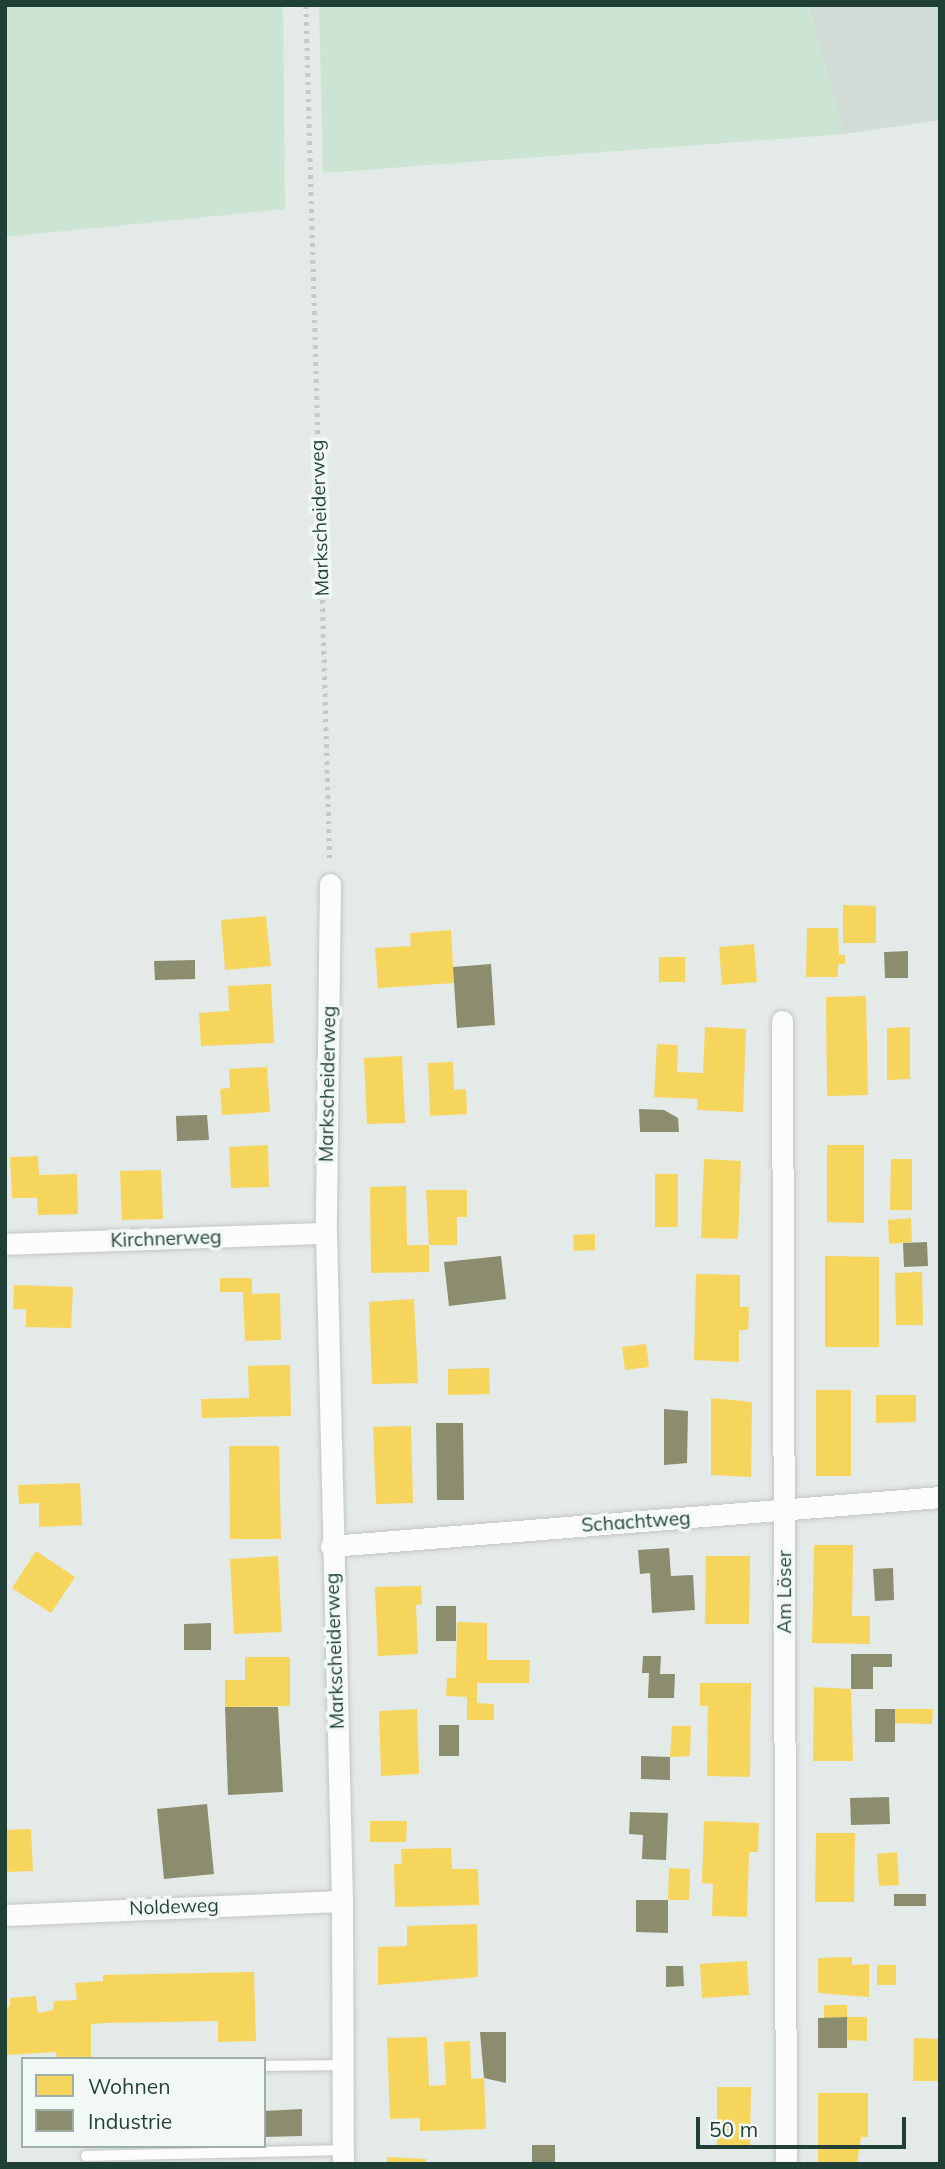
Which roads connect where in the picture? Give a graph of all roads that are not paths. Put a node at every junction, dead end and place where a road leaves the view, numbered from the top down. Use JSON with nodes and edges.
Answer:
{"nodes":[{"id":1,"x":330,"y":884,"type":"road end"},
{"id":2,"x":782,"y":1020,"type":"dead end"},
{"id":3,"x":326,"y":1233,"type":"junction"},
{"id":4,"x":5,"y":1244,"type":"edge"},
{"id":5,"x":940,"y":1496,"type":"edge"},
{"id":6,"x":785,"y":1511,"type":"junction"},
{"id":7,"x":331,"y":1546,"type":"junction"},
{"id":8,"x":342,"y":1900,"type":"junction"},
{"id":9,"x":5,"y":1915,"type":"edge"},
{"id":10,"x":343,"y":2065,"type":"junction"},
{"id":11,"x":266,"y":2066,"type":"edge"},
{"id":12,"x":86,"y":2156,"type":"dead end"},
{"id":13,"x":343,"y":2157,"type":"edge"},
{"id":14,"x":786,"y":2164,"type":"edge"}],
"edges":[{"from":1,"to":3,"type":"street","name":"Markscheiderweg"},
{"from":2,"to":6,"type":"street","name":"Am Löser"},
{"from":3,"to":4,"type":"street","name":"Kirchnerweg"},
{"from":3,"to":7,"type":"street","name":"Markscheiderweg"},
{"from":5,"to":6,"type":"street","name":"Schachtweg"},
{"from":6,"to":7,"type":"street","name":"Schachtweg"},
{"from":6,"to":14,"type":"street","name":"Am Löser"},
{"from":7,"to":8,"type":"street","name":"Markscheiderweg"},
{"from":8,"to":9,"type":"street","name":"Noldeweg"},
{"from":8,"to":10,"type":"street","name":"Markscheiderweg"},
{"from":10,"to":11,"type":"lane"},
{"from":10,"to":13,"type":"street","name":"Markscheiderweg"},
{"from":12,"to":13,"type":"lane"}]}
